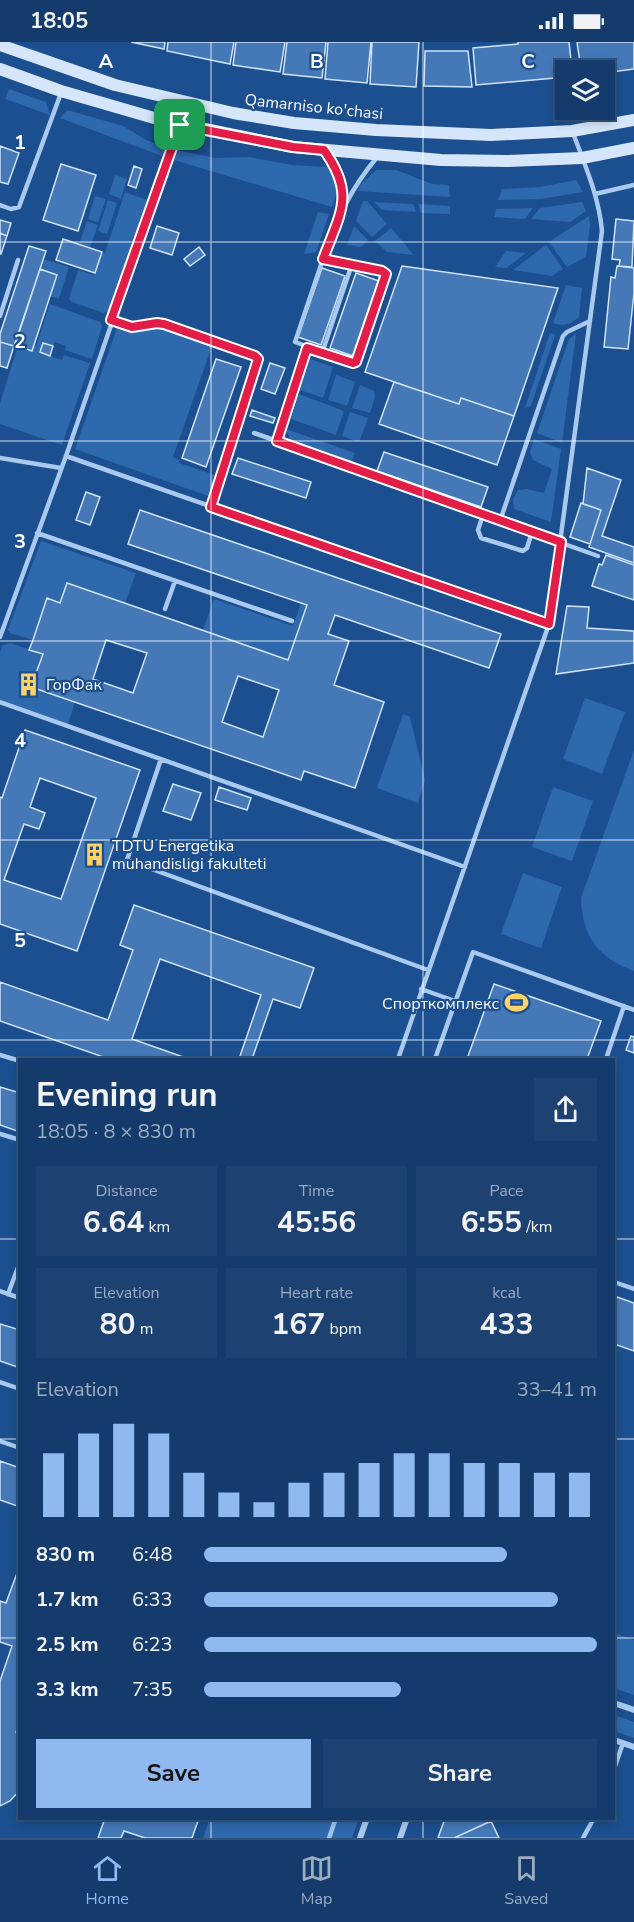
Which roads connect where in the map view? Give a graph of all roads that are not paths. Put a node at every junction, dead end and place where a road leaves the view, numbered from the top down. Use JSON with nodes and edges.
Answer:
{"nodes":[{"id":1,"x":0,"y":45,"type":"edge"},
{"id":2,"x":0,"y":69,"type":"edge"},
{"id":3,"x":61,"y":91,"type":"junction"},
{"id":4,"x":634,"y":120,"type":"edge"},
{"id":5,"x":180,"y":125,"type":"junction"},
{"id":6,"x":572,"y":131,"type":"junction"},
{"id":7,"x":634,"y":148,"type":"edge"},
{"id":8,"x":324,"y":150,"type":"junction"},
{"id":9,"x":378,"y":156,"type":"junction"},
{"id":10,"x":582,"y":158,"type":"junction"},
{"id":11,"x":634,"y":185,"type":"edge"},
{"id":12,"x":595,"y":194,"type":"junction"},
{"id":13,"x":0,"y":205,"type":"edge"},
{"id":14,"x":341,"y":210,"type":"junction"},
{"id":15,"x":323,"y":259,"type":"junction"},
{"id":16,"x":18,"y":260,"type":"dead end"},
{"id":17,"x":351,"y":264,"type":"junction"},
{"id":18,"x":0,"y":316,"type":"edge"},
{"id":19,"x":111,"y":320,"type":"junction"},
{"id":20,"x":590,"y":321,"type":"junction"},
{"id":21,"x":307,"y":348,"type":"junction"},
{"id":22,"x":322,"y":353,"type":"junction"},
{"id":23,"x":254,"y":433,"type":"dead end"},
{"id":24,"x":277,"y":441,"type":"junction"},
{"id":25,"x":66,"y":456,"type":"junction"},
{"id":26,"x":0,"y":458,"type":"edge"},
{"id":27,"x":61,"y":468,"type":"junction"},
{"id":28,"x":211,"y":507,"type":"junction"},
{"id":29,"x":483,"y":515,"type":"junction"},
{"id":30,"x":500,"y":521,"type":"junction"},
{"id":31,"x":532,"y":532,"type":"junction"},
{"id":32,"x":37,"y":533,"type":"junction"},
{"id":33,"x":561,"y":542,"type":"junction"},
{"id":34,"x":598,"y":556,"type":"dead end"},
{"id":35,"x":175,"y":581,"type":"junction"},
{"id":36,"x":165,"y":609,"type":"dead end"},
{"id":37,"x":291,"y":621,"type":"dead end"},
{"id":38,"x":549,"y":624,"type":"junction"},
{"id":39,"x":0,"y":637,"type":"edge"},
{"id":40,"x":0,"y":702,"type":"edge"},
{"id":41,"x":161,"y":759,"type":"junction"},
{"id":42,"x":465,"y":867,"type":"junction"},
{"id":43,"x":428,"y":970,"type":"junction"},
{"id":44,"x":421,"y":989,"type":"junction"},
{"id":45,"x":455,"y":1001,"type":"junction"},
{"id":46,"x":624,"y":1006,"type":"junction"},
{"id":47,"x":634,"y":1010,"type":"edge"},
{"id":48,"x":0,"y":1055,"type":"edge"},
{"id":49,"x":398,"y":1058,"type":"edge"},
{"id":50,"x":435,"y":1058,"type":"edge"},
{"id":51,"x":606,"y":1058,"type":"edge"},
{"id":52,"x":18,"y":1060,"type":"edge"},
{"id":53,"x":0,"y":1134,"type":"edge"},
{"id":54,"x":18,"y":1139,"type":"edge"},
{"id":55,"x":18,"y":1267,"type":"edge"},
{"id":56,"x":615,"y":1282,"type":"edge"},
{"id":57,"x":634,"y":1289,"type":"edge"},
{"id":58,"x":0,"y":1291,"type":"edge"},
{"id":59,"x":8,"y":1294,"type":"junction"},
{"id":60,"x":18,"y":1297,"type":"edge"},
{"id":61,"x":0,"y":1382,"type":"edge"},
{"id":62,"x":18,"y":1388,"type":"edge"},
{"id":63,"x":0,"y":1441,"type":"edge"},
{"id":64,"x":18,"y":1447,"type":"edge"},
{"id":65,"x":615,"y":1703,"type":"edge"},
{"id":66,"x":634,"y":1710,"type":"edge"},
{"id":67,"x":615,"y":1740,"type":"edge"},
{"id":68,"x":623,"y":1743,"type":"junction"},
{"id":69,"x":634,"y":1747,"type":"edge"},
{"id":70,"x":615,"y":1766,"type":"edge"},
{"id":71,"x":366,"y":1820,"type":"edge"},
{"id":72,"x":406,"y":1820,"type":"edge"},
{"id":73,"x":593,"y":1820,"type":"edge"},
{"id":74,"x":360,"y":1838,"type":"edge"},
{"id":75,"x":400,"y":1838,"type":"edge"},
{"id":76,"x":583,"y":1838,"type":"edge"}],
"edges":[{"from":1,"to":6,"type":"main road","name":"Qamarniso ko'chasi"},
{"from":2,"to":3,"type":"main road"},
{"from":3,"to":5,"type":"main road"},
{"from":3,"to":13,"type":"lane"},
{"from":4,"to":6,"type":"main road","name":"Qamarniso ko'chasi"},
{"from":5,"to":8,"type":"main road"},
{"from":5,"to":19,"type":"lane"},
{"from":6,"to":10,"type":"lane"},
{"from":7,"to":10,"type":"main road"},
{"from":8,"to":9,"type":"main road"},
{"from":8,"to":14,"type":"lane"},
{"from":9,"to":10,"type":"main road"},
{"from":9,"to":14,"type":"lane"},
{"from":10,"to":12,"type":"lane"},
{"from":11,"to":12,"type":"lane"},
{"from":12,"to":20,"type":"lane"},
{"from":14,"to":15,"type":"lane"},
{"from":15,"to":17,"type":"lane"},
{"from":15,"to":21,"type":"lane"},
{"from":16,"to":18,"type":"lane"},
{"from":17,"to":22,"type":"lane"},
{"from":17,"to":22,"type":"lane"},
{"from":19,"to":25,"type":"lane"},
{"from":19,"to":28,"type":"lane"},
{"from":20,"to":30,"type":"lane"},
{"from":20,"to":33,"type":"lane"},
{"from":21,"to":22,"type":"lane"},
{"from":21,"to":24,"type":"lane"},
{"from":23,"to":24,"type":"lane"},
{"from":24,"to":29,"type":"lane"},
{"from":25,"to":27,"type":"lane"},
{"from":25,"to":28,"type":"lane"},
{"from":26,"to":27,"type":"lane"},
{"from":27,"to":32,"type":"lane"},
{"from":28,"to":38,"type":"lane"},
{"from":29,"to":30,"type":"lane"},
{"from":29,"to":31,"type":"lane"},
{"from":30,"to":31,"type":"lane"},
{"from":31,"to":33,"type":"lane"},
{"from":32,"to":35,"type":"lane"},
{"from":32,"to":39,"type":"lane"},
{"from":33,"to":34,"type":"lane"},
{"from":33,"to":38,"type":"lane"},
{"from":35,"to":36,"type":"lane"},
{"from":35,"to":37,"type":"lane"},
{"from":38,"to":42,"type":"lane"},
{"from":40,"to":41,"type":"lane"},
{"from":41,"to":42,"type":"lane"},
{"from":41,"to":43,"type":"lane"},
{"from":42,"to":43,"type":"lane"},
{"from":43,"to":44,"type":"lane"},
{"from":44,"to":45,"type":"lane"},
{"from":44,"to":49,"type":"lane"},
{"from":45,"to":46,"type":"lane"},
{"from":45,"to":50,"type":"lane"},
{"from":46,"to":47,"type":"lane"},
{"from":46,"to":51,"type":"lane"},
{"from":48,"to":52,"type":"lane"},
{"from":53,"to":54,"type":"lane"},
{"from":55,"to":59,"type":"lane"},
{"from":56,"to":57,"type":"lane"},
{"from":58,"to":59,"type":"lane"},
{"from":59,"to":60,"type":"lane"},
{"from":61,"to":62,"type":"lane"},
{"from":63,"to":64,"type":"lane"},
{"from":65,"to":66,"type":"street"},
{"from":67,"to":68,"type":"street"},
{"from":68,"to":69,"type":"street"},
{"from":68,"to":70,"type":"lane"},
{"from":71,"to":74,"type":"street"},
{"from":72,"to":75,"type":"street"},
{"from":73,"to":76,"type":"lane"}]}
